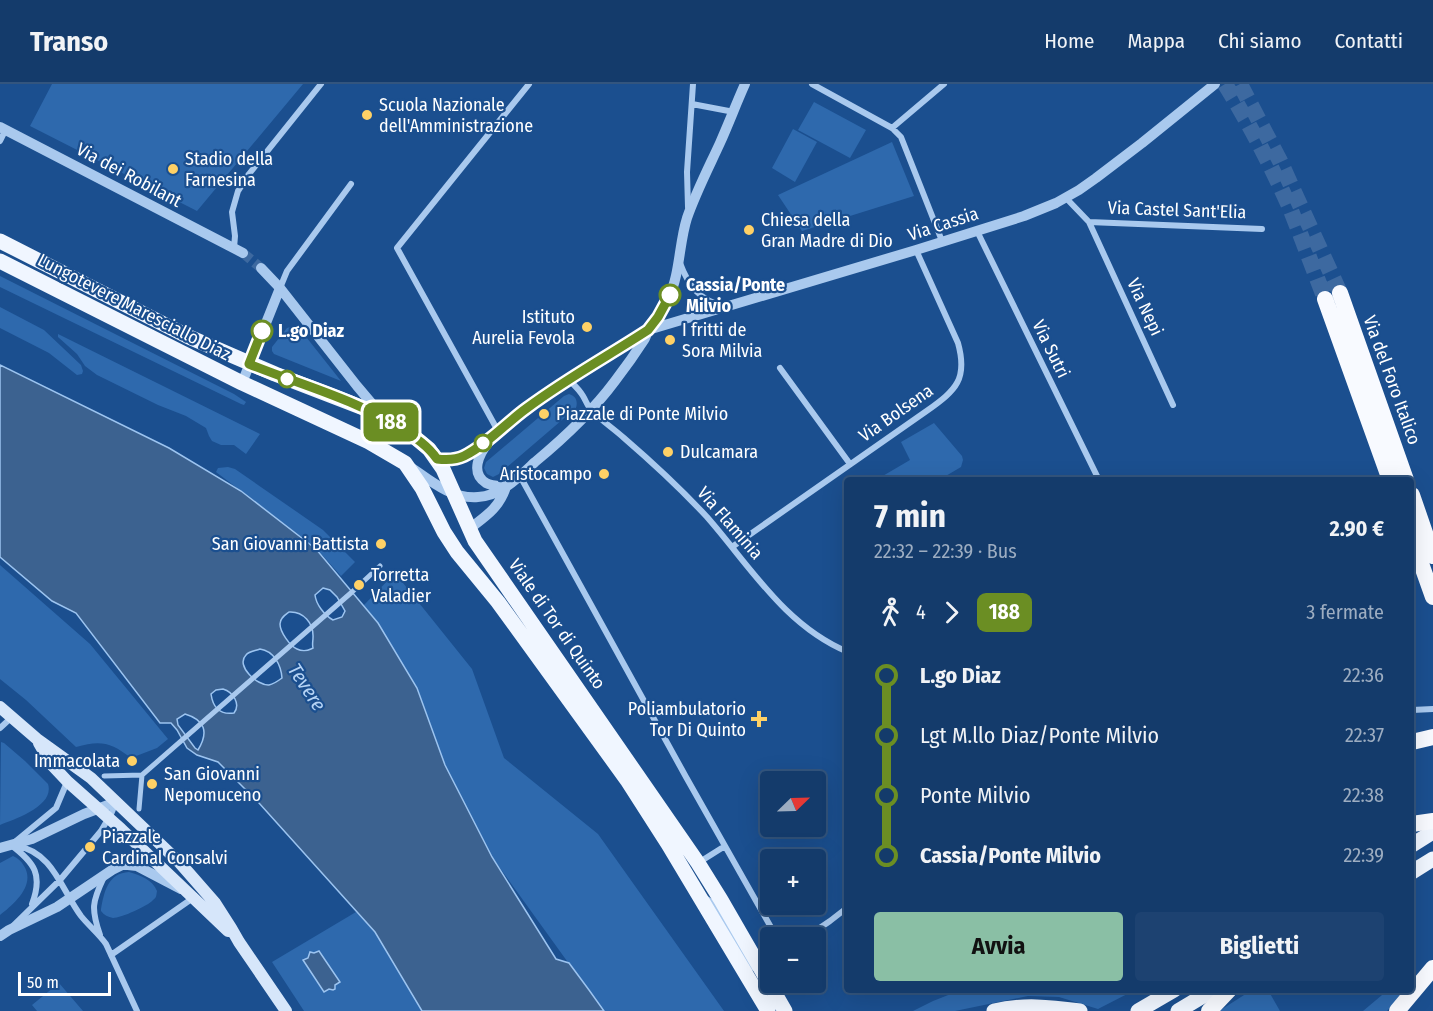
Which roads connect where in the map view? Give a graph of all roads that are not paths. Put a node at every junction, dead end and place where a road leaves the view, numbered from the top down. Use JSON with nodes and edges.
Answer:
{"nodes":[{"id":1,"x":321,"y":84,"type":"edge"},
{"id":2,"x":528,"y":84,"type":"edge"},
{"id":3,"x":693,"y":84,"type":"edge"},
{"id":4,"x":745,"y":84,"type":"edge"},
{"id":5,"x":812,"y":84,"type":"edge"},
{"id":6,"x":944,"y":84,"type":"edge"},
{"id":7,"x":1215,"y":84,"type":"edge"},
{"id":8,"x":692,"y":104,"type":"junction"},
{"id":9,"x":734,"y":112,"type":"junction"},
{"id":10,"x":3,"y":128,"type":"edge"},
{"id":11,"x":892,"y":128,"type":"junction"},
{"id":12,"x":0,"y":141,"type":"edge"},
{"id":13,"x":351,"y":184,"type":"dead end"},
{"id":14,"x":1066,"y":198,"type":"junction"},
{"id":15,"x":689,"y":213,"type":"junction"},
{"id":16,"x":1089,"y":222,"type":"junction"},
{"id":17,"x":1262,"y":229,"type":"dead end"},
{"id":18,"x":977,"y":231,"type":"junction"},
{"id":19,"x":0,"y":241,"type":"edge"},
{"id":20,"x":942,"y":242,"type":"junction"},
{"id":21,"x":916,"y":250,"type":"junction"},
{"id":22,"x":238,"y":251,"type":"joint"},
{"id":23,"x":679,"y":256,"type":"junction"},
{"id":24,"x":0,"y":261,"type":"edge"},
{"id":25,"x":261,"y":268,"type":"tunnel mouth"},
{"id":26,"x":280,"y":288,"type":"junction"},
{"id":27,"x":726,"y":306,"type":"junction"},
{"id":28,"x":648,"y":330,"type":"junction"},
{"id":29,"x":249,"y":364,"type":"junction"},
{"id":30,"x":780,"y":368,"type":"dead end"},
{"id":31,"x":568,"y":379,"type":"junction"},
{"id":32,"x":242,"y":383,"type":"junction"},
{"id":33,"x":1173,"y":405,"type":"dead end"},
{"id":34,"x":590,"y":410,"type":"junction"},
{"id":35,"x":383,"y":417,"type":"junction"},
{"id":36,"x":495,"y":434,"type":"junction"},
{"id":37,"x":437,"y":459,"type":"junction"},
{"id":38,"x":405,"y":463,"type":"junction"},
{"id":39,"x":850,"y":464,"type":"junction"},
{"id":40,"x":520,"y":476,"type":"junction"},
{"id":41,"x":1098,"y":477,"type":"edge"},
{"id":42,"x":1389,"y":477,"type":"edge"},
{"id":43,"x":1405,"y":477,"type":"edge"},
{"id":44,"x":506,"y":487,"type":"junction"},
{"id":45,"x":455,"y":494,"type":"junction"},
{"id":46,"x":1414,"y":502,"type":"edge"},
{"id":47,"x":469,"y":529,"type":"junction"},
{"id":48,"x":444,"y":532,"type":"joint"},
{"id":49,"x":1433,"y":539,"type":"edge"},
{"id":50,"x":1414,"y":544,"type":"edge"},
{"id":51,"x":732,"y":547,"type":"junction"},
{"id":52,"x":1433,"y":555,"type":"edge"},
{"id":53,"x":380,"y":566,"type":"dead end"},
{"id":54,"x":1433,"y":597,"type":"edge"},
{"id":55,"x":844,"y":650,"type":"edge"},
{"id":56,"x":0,"y":707,"type":"edge"},
{"id":57,"x":1433,"y":709,"type":"edge"},
{"id":58,"x":1414,"y":710,"type":"edge"},
{"id":59,"x":12,"y":717,"type":"junction"},
{"id":60,"x":0,"y":728,"type":"edge"},
{"id":61,"x":1433,"y":737,"type":"edge"},
{"id":62,"x":37,"y":739,"type":"junction"},
{"id":63,"x":1414,"y":742,"type":"edge"},
{"id":64,"x":142,"y":775,"type":"junction"},
{"id":65,"x":104,"y":776,"type":"dead end"},
{"id":66,"x":68,"y":782,"type":"junction"},
{"id":67,"x":116,"y":802,"type":"junction"},
{"id":68,"x":98,"y":809,"type":"junction"},
{"id":69,"x":139,"y":809,"type":"dead end"},
{"id":70,"x":109,"y":819,"type":"junction"},
{"id":71,"x":1433,"y":821,"type":"edge"},
{"id":72,"x":1414,"y":824,"type":"edge"},
{"id":73,"x":1433,"y":832,"type":"edge"},
{"id":74,"x":1414,"y":844,"type":"edge"},
{"id":75,"x":5,"y":846,"type":"edge"},
{"id":76,"x":725,"y":846,"type":"junction"},
{"id":77,"x":1433,"y":859,"type":"edge"},
{"id":78,"x":698,"y":863,"type":"junction"},
{"id":79,"x":1414,"y":871,"type":"edge"},
{"id":80,"x":685,"y":872,"type":"junction"},
{"id":81,"x":105,"y":875,"type":"junction"},
{"id":82,"x":60,"y":880,"type":"junction"},
{"id":83,"x":190,"y":895,"type":"junction"},
{"id":84,"x":699,"y":895,"type":"junction"},
{"id":85,"x":69,"y":900,"type":"junction"},
{"id":86,"x":30,"y":908,"type":"junction"},
{"id":87,"x":844,"y":910,"type":"edge"},
{"id":88,"x":771,"y":927,"type":"edge"},
{"id":89,"x":821,"y":927,"type":"edge"},
{"id":90,"x":4,"y":933,"type":"edge"},
{"id":91,"x":100,"y":936,"type":"junction"},
{"id":92,"x":239,"y":942,"type":"junction"},
{"id":93,"x":111,"y":955,"type":"junction"},
{"id":94,"x":760,"y":955,"type":"edge"},
{"id":95,"x":760,"y":965,"type":"edge"},
{"id":96,"x":1433,"y":968,"type":"edge"},
{"id":97,"x":1414,"y":991,"type":"edge"},
{"id":98,"x":778,"y":993,"type":"edge"},
{"id":99,"x":1169,"y":993,"type":"edge"},
{"id":100,"x":1208,"y":993,"type":"edge"},
{"id":101,"x":1226,"y":993,"type":"edge"},
{"id":102,"x":1412,"y":993,"type":"edge"},
{"id":103,"x":1153,"y":1002,"type":"junction"},
{"id":104,"x":1061,"y":1010,"type":"edge"},
{"id":105,"x":136,"y":1011,"type":"edge"},
{"id":106,"x":286,"y":1011,"type":"edge"},
{"id":107,"x":768,"y":1011,"type":"edge"},
{"id":108,"x":785,"y":1011,"type":"edge"},
{"id":109,"x":994,"y":1011,"type":"edge"},
{"id":110,"x":1080,"y":1011,"type":"edge"},
{"id":111,"x":1126,"y":1011,"type":"edge"},
{"id":112,"x":1138,"y":1011,"type":"edge"},
{"id":113,"x":1178,"y":1011,"type":"edge"},
{"id":114,"x":1209,"y":1011,"type":"edge"},
{"id":115,"x":1397,"y":1011,"type":"edge"}],
"edges":[{"from":1,"to":22,"type":"street"},
{"from":2,"to":36,"type":"street"},
{"from":3,"to":8,"type":"street"},
{"from":4,"to":9,"type":"street"},
{"from":5,"to":11,"type":"street"},
{"from":6,"to":11,"type":"street"},
{"from":7,"to":14,"type":"street","name":"Via Cassia"},
{"from":8,"to":9,"type":"street"},
{"from":8,"to":15,"type":"street"},
{"from":9,"to":15,"type":"street"},
{"from":10,"to":12,"type":"street"},
{"from":10,"to":22,"type":"street","name":"Via dei Robilant"},
{"from":11,"to":20,"type":"street"},
{"from":13,"to":26,"type":"street"},
{"from":14,"to":16,"type":"street","name":"Via Castel Sant'Elia"},
{"from":14,"to":18,"type":"street","name":"Via Cassia"},
{"from":15,"to":23,"type":"street"},
{"from":16,"to":17,"type":"street","name":"Via Castel Sant'Elia"},
{"from":16,"to":33,"type":"street","name":"Via Nepi"},
{"from":18,"to":20,"type":"street","name":"Via Cassia"},
{"from":18,"to":41,"type":"street","name":"Via Sutri"},
{"from":19,"to":29,"type":"main road","name":"Lungotevere Maresciallo Diaz"},
{"from":20,"to":21,"type":"street","name":"Via Cassia"},
{"from":21,"to":27,"type":"street","name":"Via Cassia"},
{"from":21,"to":39,"type":"street","name":"Via Bolsena"},
{"from":23,"to":27,"type":"street"},
{"from":23,"to":28,"type":"street"},
{"from":24,"to":32,"type":"main road","name":"Lungotevere Maresciallo Diaz"},
{"from":25,"to":26,"type":"street"},
{"from":26,"to":29,"type":"street"},
{"from":26,"to":35,"type":"street"},
{"from":27,"to":28,"type":"street","name":"Via Cassia"},
{"from":28,"to":31,"type":"street"},
{"from":28,"to":34,"type":"street"},
{"from":29,"to":32,"type":"street"},
{"from":29,"to":35,"type":"main road","name":"Lungotevere Maresciallo Diaz"},
{"from":30,"to":39,"type":"street"},
{"from":31,"to":34,"type":"street"},
{"from":31,"to":36,"type":"street"},
{"from":32,"to":38,"type":"main road","name":"Lungotevere Maresciallo Diaz"},
{"from":34,"to":40,"type":"street"},
{"from":34,"to":51,"type":"street","name":"Via Flaminia"},
{"from":35,"to":37,"type":"main road","name":"Lungotevere Maresciallo Diaz"},
{"from":36,"to":37,"type":"street"},
{"from":36,"to":44,"type":"street"},
{"from":37,"to":45,"type":"main road","name":"Viale di Tor di Quinto"},
{"from":38,"to":45,"type":"street"},
{"from":38,"to":48,"type":"main road","name":"Lungotevere Maresciallo Diaz"},
{"from":39,"to":51,"type":"street","name":"Via Bolsena"},
{"from":40,"to":44,"type":"street"},
{"from":40,"to":76,"type":"street","name":"Viale di Tor di Quinto"},
{"from":42,"to":43,"type":"highway","name":"Via del Foro Italico"},
{"from":44,"to":45,"type":"street"},
{"from":44,"to":47,"type":"street"},
{"from":45,"to":47,"type":"main road","name":"Viale di Tor di Quinto"},
{"from":46,"to":49,"type":"highway"},
{"from":46,"to":52,"type":"highway"},
{"from":47,"to":78,"type":"main road","name":"Viale di Tor di Quinto"},
{"from":48,"to":80,"type":"main road","name":"Viale di Tor di Quinto"},
{"from":50,"to":54,"type":"highway"},
{"from":51,"to":55,"type":"street","name":"Via Flaminia"},
{"from":53,"to":64,"type":"street"},
{"from":56,"to":59,"type":"main road"},
{"from":57,"to":58,"type":"street"},
{"from":59,"to":60,"type":"street"},
{"from":59,"to":62,"type":"main road"},
{"from":61,"to":63,"type":"highway"},
{"from":62,"to":66,"type":"main road"},
{"from":62,"to":67,"type":"main road"},
{"from":64,"to":65,"type":"street"},
{"from":64,"to":69,"type":"street"},
{"from":66,"to":68,"type":"main road"},
{"from":66,"to":75,"type":"street"},
{"from":67,"to":68,"type":"street"},
{"from":67,"to":70,"type":"street"},
{"from":67,"to":92,"type":"main road"},
{"from":68,"to":70,"type":"main road"},
{"from":68,"to":75,"type":"street"},
{"from":70,"to":82,"type":"street"},
{"from":70,"to":83,"type":"main road"},
{"from":71,"to":72,"type":"highway"},
{"from":73,"to":74,"type":"main road"},
{"from":75,"to":82,"type":"street"},
{"from":75,"to":86,"type":"street"},
{"from":76,"to":78,"type":"street"},
{"from":76,"to":88,"type":"street","name":"Viale di Tor di Quinto"},
{"from":77,"to":79,"type":"main road"},
{"from":78,"to":80,"type":"street"},
{"from":78,"to":94,"type":"main road","name":"Viale di Tor di Quinto"},
{"from":80,"to":84,"type":"main road","name":"Viale di Tor di Quinto"},
{"from":81,"to":83,"type":"street"},
{"from":81,"to":85,"type":"street"},
{"from":81,"to":91,"type":"street"},
{"from":82,"to":85,"type":"street"},
{"from":82,"to":86,"type":"street"},
{"from":83,"to":92,"type":"main road"},
{"from":83,"to":93,"type":"street"},
{"from":84,"to":95,"type":"street","name":"Viale di Tor di Quinto"},
{"from":84,"to":107,"type":"main road","name":"Viale di Tor di Quinto"},
{"from":85,"to":90,"type":"street"},
{"from":85,"to":91,"type":"street"},
{"from":86,"to":90,"type":"street"},
{"from":87,"to":89,"type":"street"},
{"from":91,"to":93,"type":"street"},
{"from":92,"to":106,"type":"main road"},
{"from":93,"to":105,"type":"street"},
{"from":96,"to":97,"type":"highway"},
{"from":98,"to":108,"type":"main road","name":"Viale di Tor di Quinto"},
{"from":99,"to":103,"type":"main road"},
{"from":100,"to":113,"type":"main road"},
{"from":101,"to":114,"type":"highway"},
{"from":102,"to":115,"type":"highway"},
{"from":103,"to":111,"type":"main road"},
{"from":103,"to":112,"type":"main road"},
{"from":104,"to":109,"type":"main road"},
{"from":104,"to":110,"type":"main road"}]}
